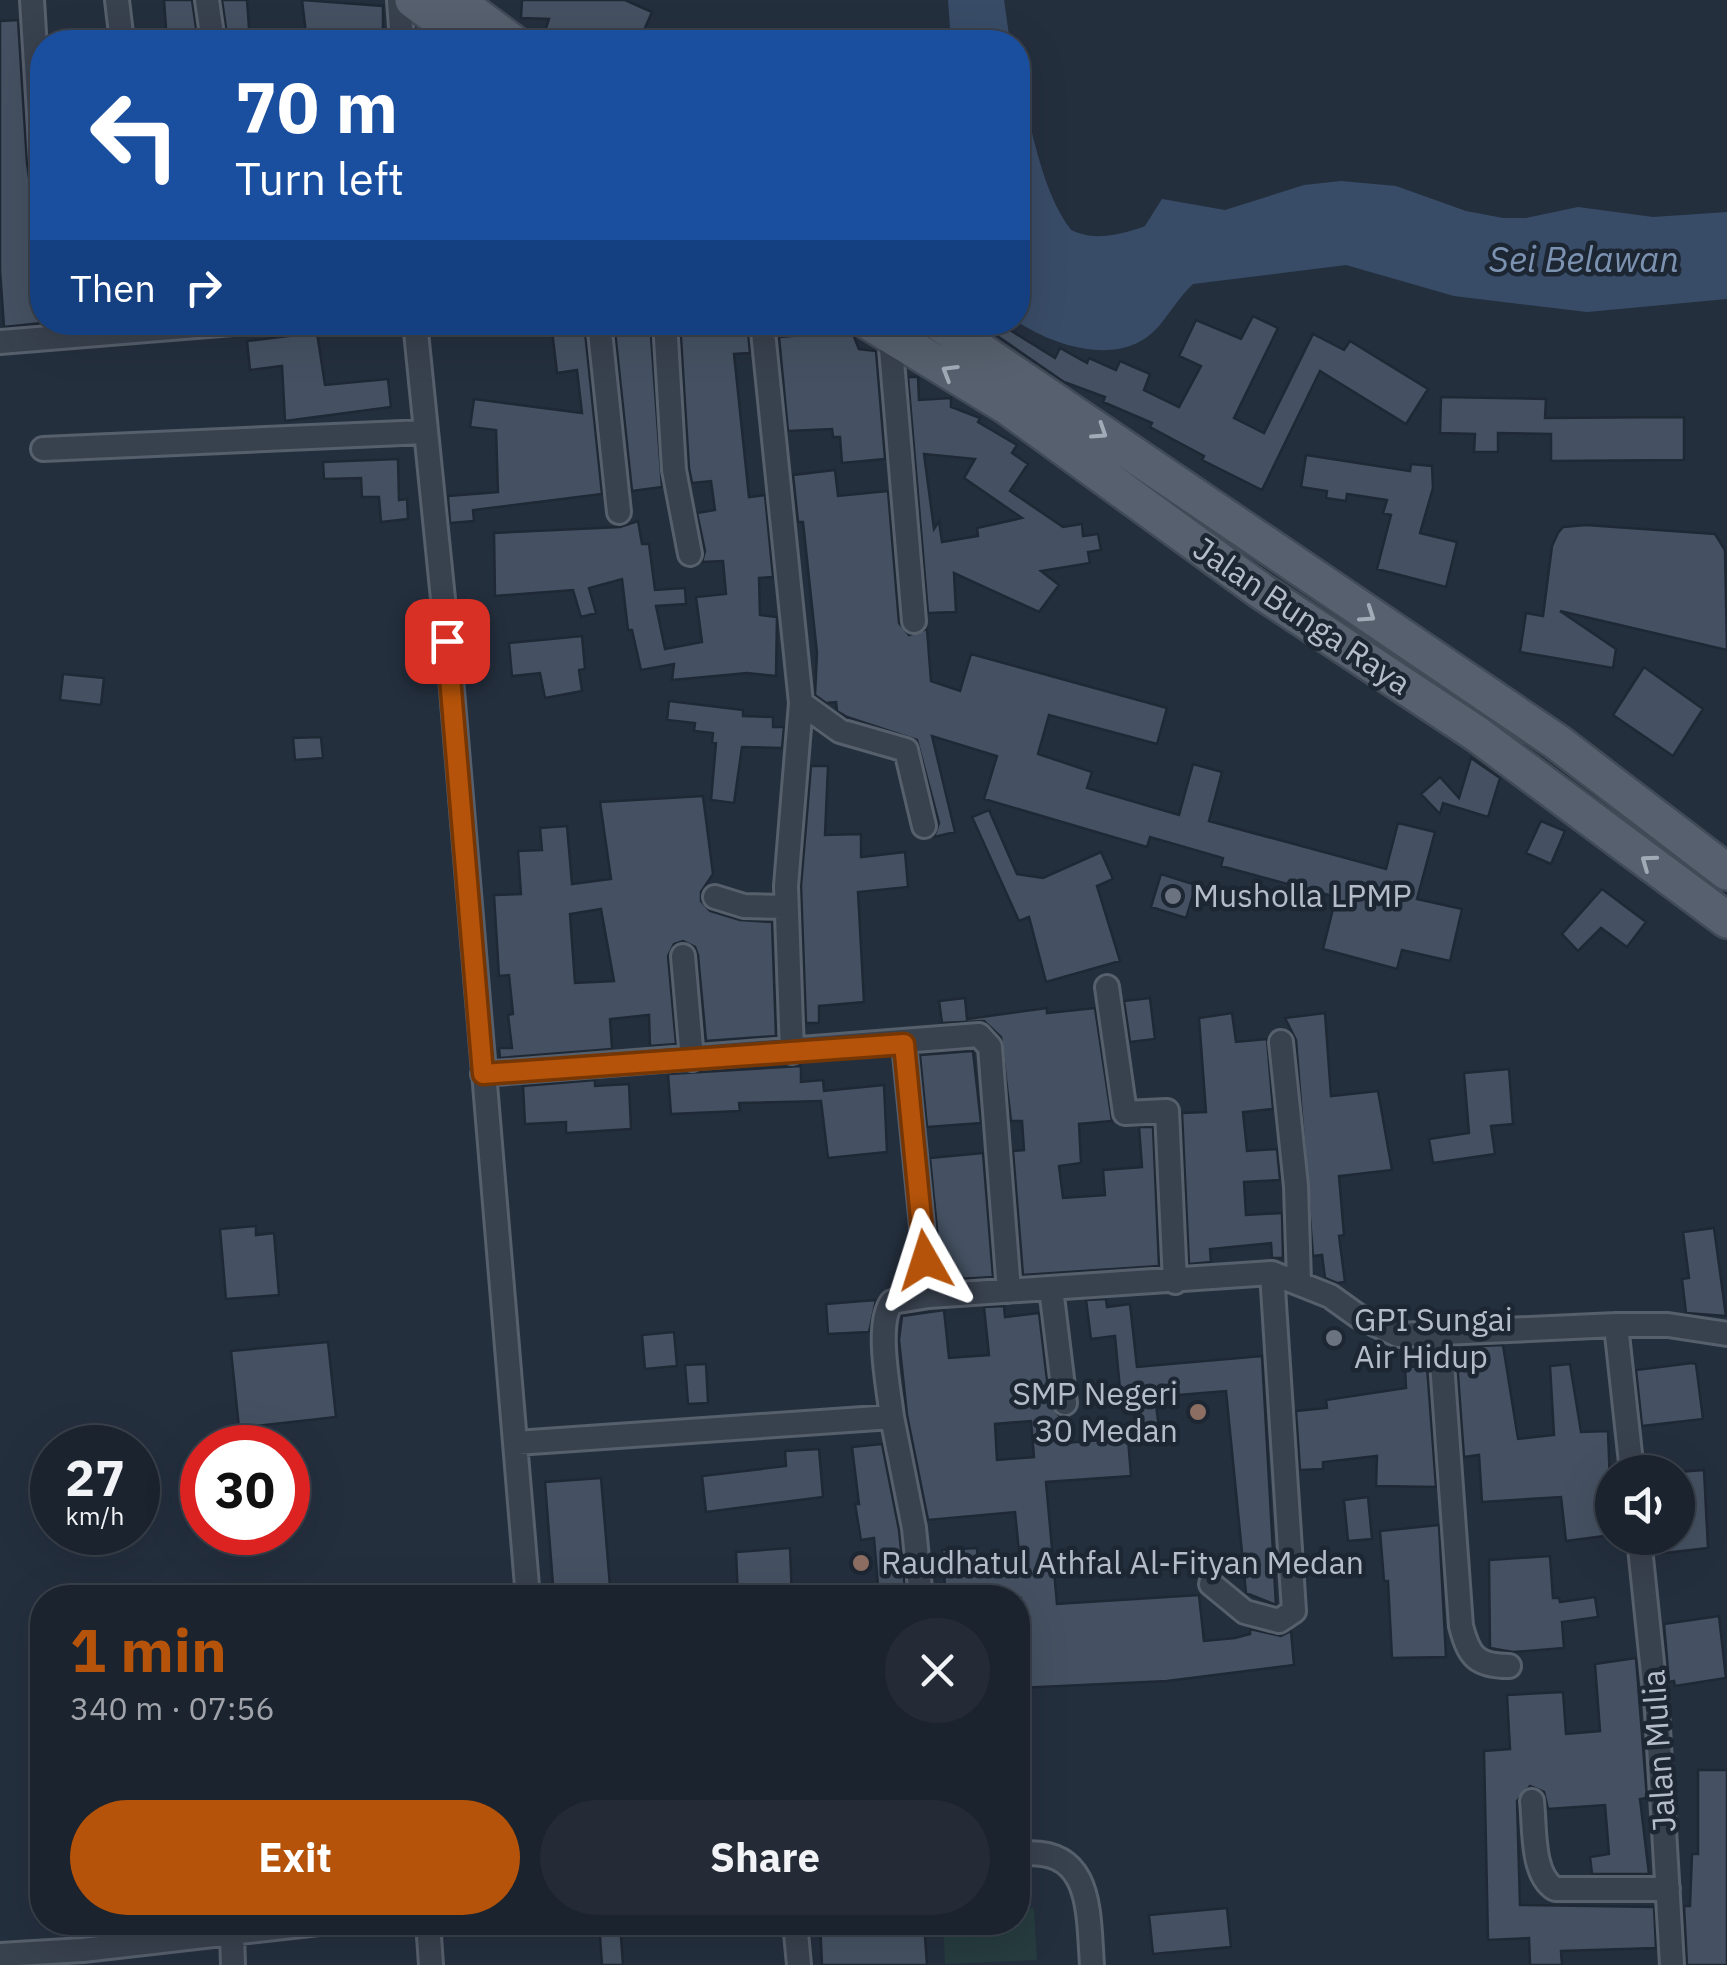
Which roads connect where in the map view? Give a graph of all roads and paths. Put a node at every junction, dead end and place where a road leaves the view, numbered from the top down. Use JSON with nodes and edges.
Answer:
{"nodes":[{"id":1,"x":32,"y":0,"type":"edge"},
{"id":2,"x":117,"y":0,"type":"edge"},
{"id":3,"x":207,"y":0,"type":"edge"},
{"id":4,"x":399,"y":0,"type":"edge"},
{"id":5,"x":413,"y":0,"type":"edge"},
{"id":6,"x":455,"y":0,"type":"edge"},
{"id":7,"x":34,"y":30,"type":"edge"},
{"id":8,"x":121,"y":30,"type":"edge"},
{"id":9,"x":211,"y":30,"type":"edge"},
{"id":10,"x":401,"y":30,"type":"edge"},
{"id":11,"x":454,"y":30,"type":"edge"},
{"id":12,"x":496,"y":30,"type":"edge"},
{"id":13,"x":30,"y":335,"type":"edge"},
{"id":14,"x":416,"y":335,"type":"edge"},
{"id":15,"x":600,"y":335,"type":"edge"},
{"id":16,"x":666,"y":335,"type":"edge"},
{"id":17,"x":763,"y":335,"type":"edge"},
{"id":18,"x":880,"y":335,"type":"edge"},
{"id":19,"x":887,"y":335,"type":"edge"},
{"id":20,"x":957,"y":335,"type":"edge"},
{"id":21,"x":0,"y":341,"type":"edge"},
{"id":22,"x":425,"y":432,"type":"junction"},
{"id":23,"x":43,"y":449,"type":"dead end"},
{"id":24,"x":620,"y":512,"type":"dead end"},
{"id":25,"x":690,"y":554,"type":"dead end"},
{"id":26,"x":914,"y":622,"type":"dead end"},
{"id":27,"x":801,"y":703,"type":"junction"},
{"id":28,"x":924,"y":826,"type":"dead end"},
{"id":29,"x":1727,"y":872,"type":"edge"},
{"id":30,"x":715,"y":897,"type":"dead end"},
{"id":31,"x":786,"y":906,"type":"junction"},
{"id":32,"x":1727,"y":920,"type":"edge"},
{"id":33,"x":683,"y":956,"type":"dead end"},
{"id":34,"x":1108,"y":987,"type":"dead end"},
{"id":35,"x":1281,"y":1042,"type":"dead end"},
{"id":36,"x":904,"y":1044,"type":"junction"},
{"id":37,"x":792,"y":1052,"type":"junction"},
{"id":38,"x":692,"y":1059,"type":"junction"},
{"id":39,"x":483,"y":1074,"type":"junction"},
{"id":40,"x":1272,"y":1273,"type":"junction"},
{"id":41,"x":1299,"y":1281,"type":"junction"},
{"id":42,"x":1175,"y":1282,"type":"junction"},
{"id":43,"x":1051,"y":1288,"type":"junction"},
{"id":44,"x":1009,"y":1291,"type":"junction"},
{"id":45,"x":929,"y":1296,"type":"junction"},
{"id":46,"x":1616,"y":1325,"type":"junction"},
{"id":47,"x":1727,"y":1334,"type":"edge"},
{"id":48,"x":1440,"y":1335,"type":"junction"},
{"id":49,"x":1066,"y":1403,"type":"dead end"},
{"id":50,"x":892,"y":1417,"type":"junction"},
{"id":51,"x":516,"y":1442,"type":"junction"},
{"id":52,"x":1630,"y":1455,"type":"edge"},
{"id":53,"x":1641,"y":1555,"type":"edge"},
{"id":54,"x":1211,"y":1584,"type":"dead end"},
{"id":55,"x":527,"y":1585,"type":"edge"},
{"id":56,"x":919,"y":1585,"type":"edge"},
{"id":57,"x":1509,"y":1666,"type":"dead end"},
{"id":58,"x":1532,"y":1801,"type":"dead end"},
{"id":59,"x":1030,"y":1854,"type":"edge"},
{"id":60,"x":1668,"y":1889,"type":"junction"},
{"id":61,"x":226,"y":1935,"type":"edge"},
{"id":62,"x":232,"y":1935,"type":"edge"},
{"id":63,"x":429,"y":1935,"type":"edge"},
{"id":64,"x":796,"y":1935,"type":"edge"},
{"id":65,"x":0,"y":1954,"type":"edge"},
{"id":66,"x":84,"y":1958,"type":"edge"},
{"id":67,"x":233,"y":1965,"type":"edge"},
{"id":68,"x":431,"y":1965,"type":"edge"},
{"id":69,"x":799,"y":1965,"type":"edge"},
{"id":70,"x":1092,"y":1965,"type":"edge"},
{"id":71,"x":1672,"y":1965,"type":"edge"}],
"edges":[{"from":1,"to":7,"type":"street"},
{"from":2,"to":8,"type":"street"},
{"from":3,"to":9,"type":"street"},
{"from":4,"to":10,"type":"street"},
{"from":5,"to":11,"type":"main road"},
{"from":6,"to":12,"type":"main road"},
{"from":13,"to":21,"type":"street"},
{"from":14,"to":22,"type":"street"},
{"from":15,"to":24,"type":"street"},
{"from":16,"to":25,"type":"street"},
{"from":17,"to":27,"type":"street"},
{"from":18,"to":26,"type":"street"},
{"from":32,"to":19,"type":"main road","name":"Jalan Bunga Raya","one_way":true},
{"from":20,"to":29,"type":"main road","name":"Jalan Bunga Raya","one_way":true},
{"from":22,"to":23,"type":"street"},
{"from":22,"to":39,"type":"street"},
{"from":27,"to":28,"type":"street"},
{"from":27,"to":31,"type":"street"},
{"from":30,"to":31,"type":"street"},
{"from":31,"to":37,"type":"street"},
{"from":33,"to":38,"type":"street"},
{"from":34,"to":42,"type":"street"},
{"from":35,"to":41,"type":"street"},
{"from":36,"to":37,"type":"street"},
{"from":36,"to":44,"type":"street"},
{"from":36,"to":45,"type":"street"},
{"from":37,"to":38,"type":"street"},
{"from":38,"to":39,"type":"street"},
{"from":39,"to":51,"type":"street"},
{"from":40,"to":41,"type":"street"},
{"from":40,"to":42,"type":"street"},
{"from":40,"to":54,"type":"street"},
{"from":41,"to":48,"type":"street"},
{"from":42,"to":43,"type":"street"},
{"from":43,"to":44,"type":"street"},
{"from":43,"to":49,"type":"street"},
{"from":44,"to":45,"type":"street"},
{"from":45,"to":50,"type":"street"},
{"from":46,"to":47,"type":"street"},
{"from":46,"to":48,"type":"street"},
{"from":46,"to":52,"type":"street"},
{"from":48,"to":57,"type":"street"},
{"from":50,"to":51,"type":"street"},
{"from":50,"to":56,"type":"street"},
{"from":51,"to":55,"type":"street"},
{"from":53,"to":60,"type":"street","name":"Jalan Mulia"},
{"from":58,"to":60,"type":"street"},
{"from":59,"to":70,"type":"street"},
{"from":60,"to":71,"type":"street","name":"Jalan Mulia"},
{"from":61,"to":66,"type":"street"},
{"from":62,"to":67,"type":"street"},
{"from":63,"to":68,"type":"street"},
{"from":64,"to":69,"type":"street"},
{"from":65,"to":66,"type":"street"}]}
